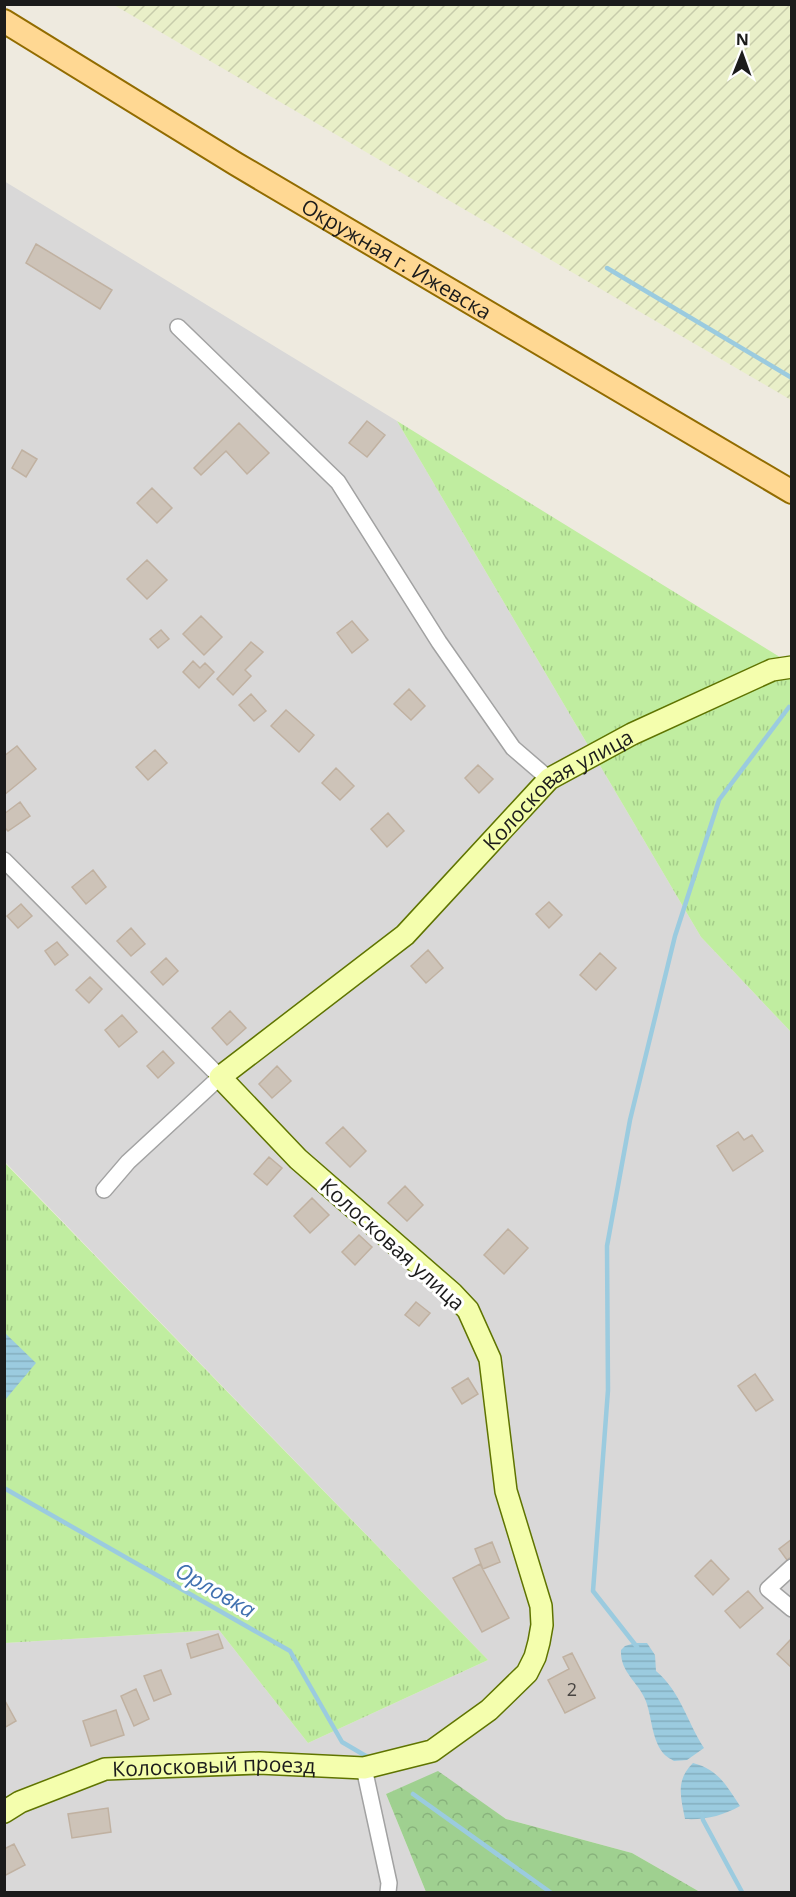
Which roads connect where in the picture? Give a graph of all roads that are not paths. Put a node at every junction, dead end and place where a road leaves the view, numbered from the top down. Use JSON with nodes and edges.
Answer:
{"nodes":[{"id":1,"x":4,"y":21,"type":"edge"},
{"id":2,"x":178,"y":327,"type":"dead end"},
{"id":3,"x":792,"y":492,"type":"edge"},
{"id":4,"x":792,"y":667,"type":"edge"},
{"id":5,"x":549,"y":779,"type":"junction"},
{"id":6,"x":4,"y":860,"type":"edge"},
{"id":7,"x":220,"y":1077,"type":"junction"},
{"id":8,"x":104,"y":1190,"type":"dead end"},
{"id":9,"x":792,"y":1567,"type":"edge"},
{"id":10,"x":792,"y":1609,"type":"edge"},
{"id":11,"x":432,"y":1751,"type":"joint"},
{"id":12,"x":364,"y":1768,"type":"junction"},
{"id":13,"x":4,"y":1812,"type":"edge"},
{"id":14,"x":388,"y":1893,"type":"edge"}],
"edges":[{"from":1,"to":3,"type":"main road","name":"Окружная г. Ижевска"},
{"from":2,"to":5,"type":"street"},
{"from":4,"to":5,"type":"street","name":"Колосковая улица"},
{"from":5,"to":7,"type":"street","name":"Колосковая улица"},
{"from":6,"to":7,"type":"street","name":"Колосковая улица"},
{"from":7,"to":8,"type":"street"},
{"from":7,"to":11,"type":"street","name":"Колосковая улица"},
{"from":9,"to":10,"type":"street"},
{"from":11,"to":12,"type":"street","name":"Колосковый проезд"},
{"from":12,"to":13,"type":"street","name":"Колосковый проезд"},
{"from":12,"to":14,"type":"street"}]}
